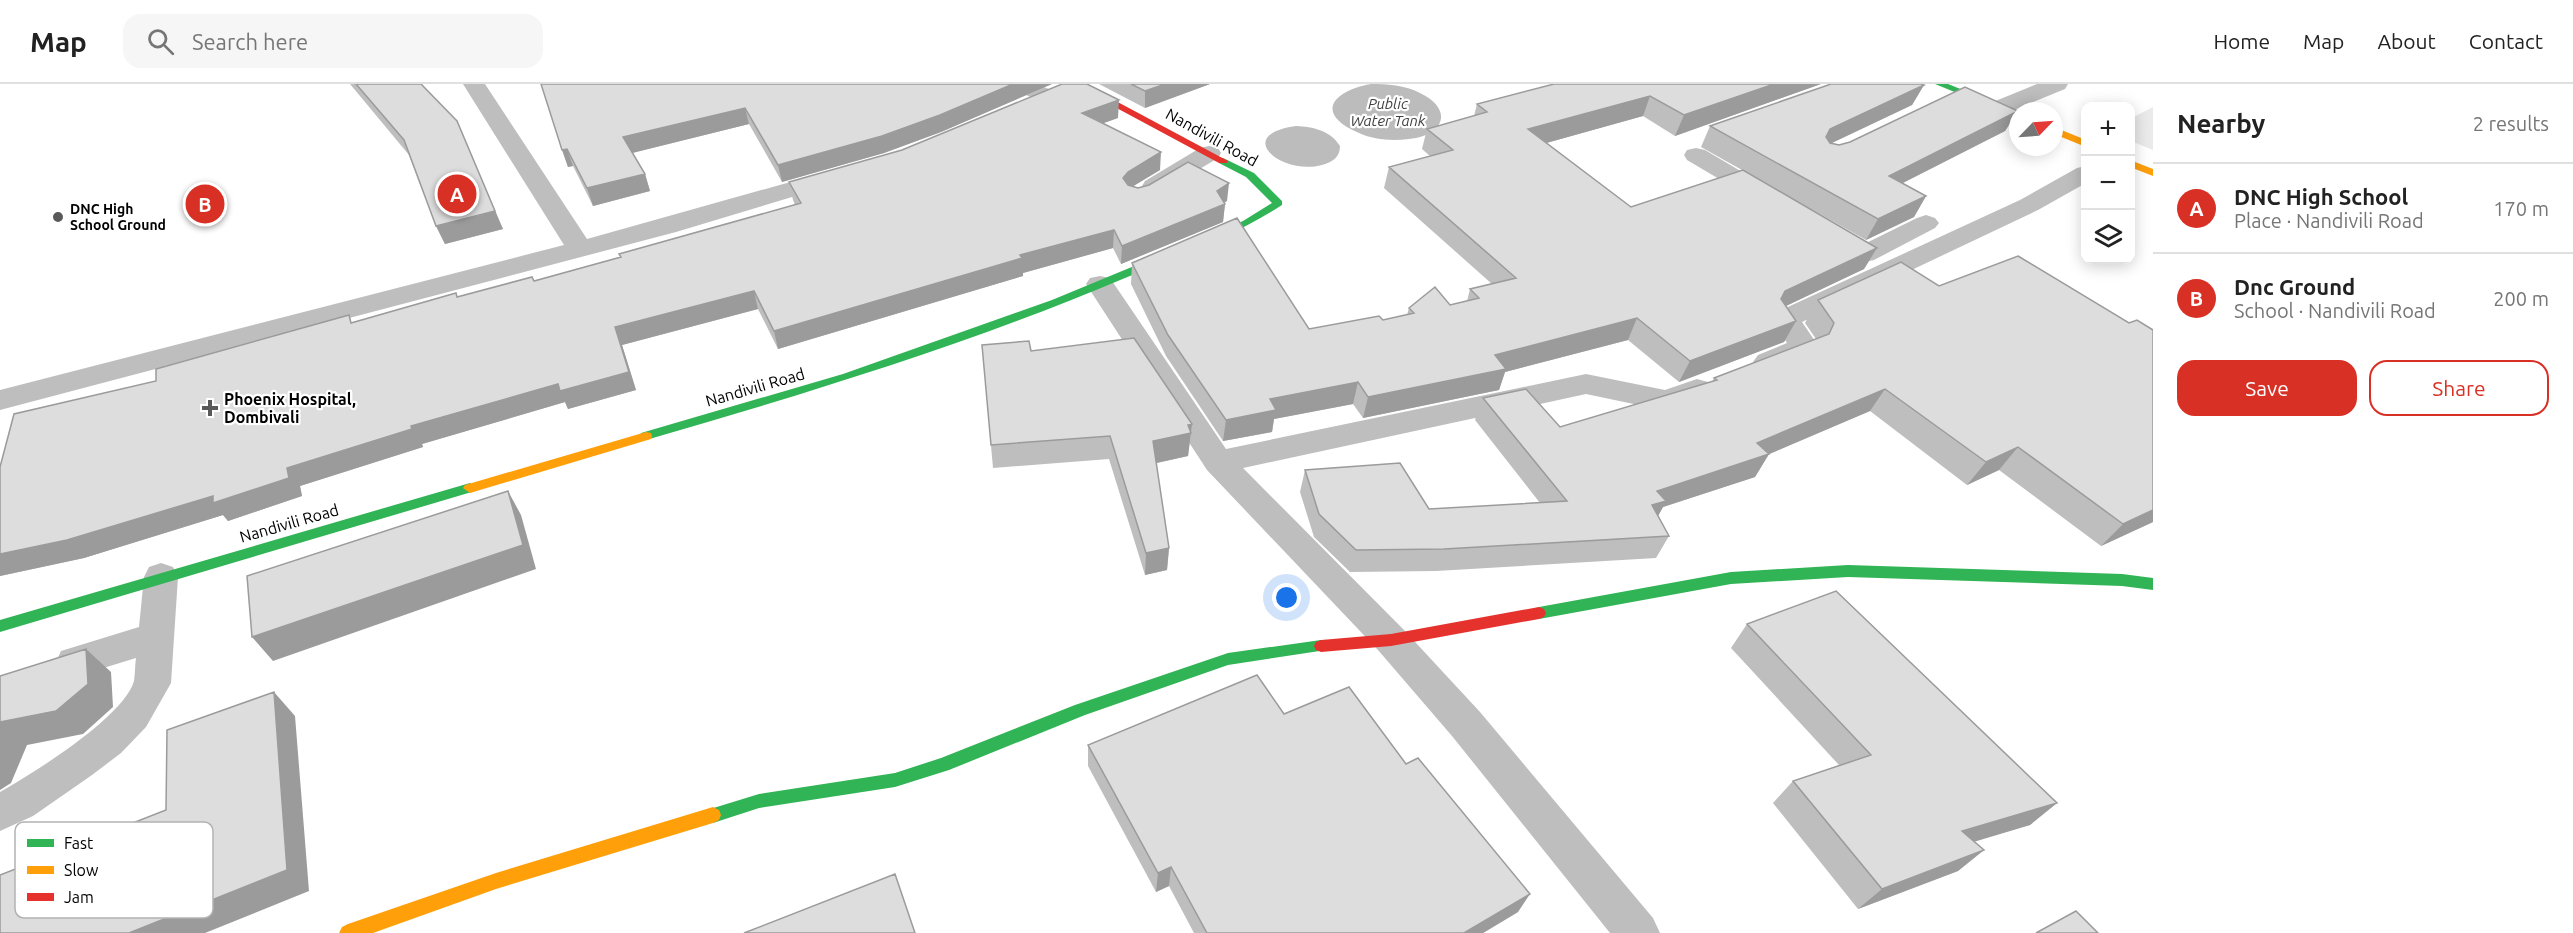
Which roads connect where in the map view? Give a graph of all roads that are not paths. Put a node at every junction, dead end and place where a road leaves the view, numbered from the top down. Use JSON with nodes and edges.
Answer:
{"nodes":[{"id":1,"x":474,"y":84,"type":"edge"},
{"id":2,"x":1077,"y":84,"type":"edge"},
{"id":3,"x":2057,"y":84,"type":"edge"},
{"id":4,"x":1944,"y":94,"type":"edge"},
{"id":5,"x":1020,"y":96,"type":"edge"},
{"id":6,"x":2025,"y":102,"type":"edge"},
{"id":7,"x":2009,"y":111,"type":"edge"},
{"id":8,"x":2063,"y":134,"type":"edge"},
{"id":9,"x":2081,"y":142,"type":"edge"},
{"id":10,"x":1672,"y":147,"type":"dead end"},
{"id":11,"x":1209,"y":153,"type":"junction"},
{"id":12,"x":2135,"y":165,"type":"edge"},
{"id":13,"x":860,"y":170,"type":"edge"},
{"id":14,"x":2153,"y":172,"type":"edge"},
{"id":15,"x":2081,"y":175,"type":"edge"},
{"id":16,"x":1138,"y":196,"type":"edge"},
{"id":17,"x":1786,"y":208,"type":"edge"},
{"id":18,"x":1926,"y":223,"type":"edge"},
{"id":19,"x":580,"y":249,"type":"junction"},
{"id":20,"x":1892,"y":270,"type":"junction"},
{"id":21,"x":1100,"y":284,"type":"junction"},
{"id":22,"x":0,"y":400,"type":"edge"},
{"id":23,"x":1218,"y":462,"type":"junction"},
{"id":24,"x":161,"y":578,"type":"junction"},
{"id":25,"x":2153,"y":584,"type":"edge"},
{"id":26,"x":0,"y":626,"type":"edge"},
{"id":27,"x":156,"y":637,"type":"junction"},
{"id":28,"x":1391,"y":640,"type":"junction"},
{"id":29,"x":74,"y":662,"type":"edge"},
{"id":30,"x":0,"y":812,"type":"edge"},
{"id":31,"x":348,"y":933,"type":"edge"},
{"id":32,"x":1638,"y":933,"type":"edge"}],
"edges":[{"from":1,"to":19,"type":"street"},
{"from":2,"to":5,"type":"street"},
{"from":2,"to":11,"type":"street","name":"Nandivili Road"},
{"from":3,"to":6,"type":"street"},
{"from":4,"to":7,"type":"street"},
{"from":8,"to":9,"type":"street"},
{"from":10,"to":17,"type":"street"},
{"from":11,"to":16,"type":"street"},
{"from":11,"to":21,"type":"street","name":"Nandivili Road"},
{"from":12,"to":14,"type":"street"},
{"from":13,"to":19,"type":"street"},
{"from":15,"to":20,"type":"street"},
{"from":18,"to":20,"type":"street"},
{"from":19,"to":22,"type":"street"},
{"from":20,"to":23,"type":"street"},
{"from":21,"to":23,"type":"street"},
{"from":21,"to":24,"type":"street","name":"Nandivili Road"},
{"from":23,"to":28,"type":"street"},
{"from":24,"to":26,"type":"street","name":"Nandivili Road"},
{"from":24,"to":27,"type":"street"},
{"from":25,"to":28,"type":"street"},
{"from":27,"to":29,"type":"street"},
{"from":27,"to":30,"type":"street"},
{"from":28,"to":31,"type":"street"},
{"from":28,"to":32,"type":"street"}]}
